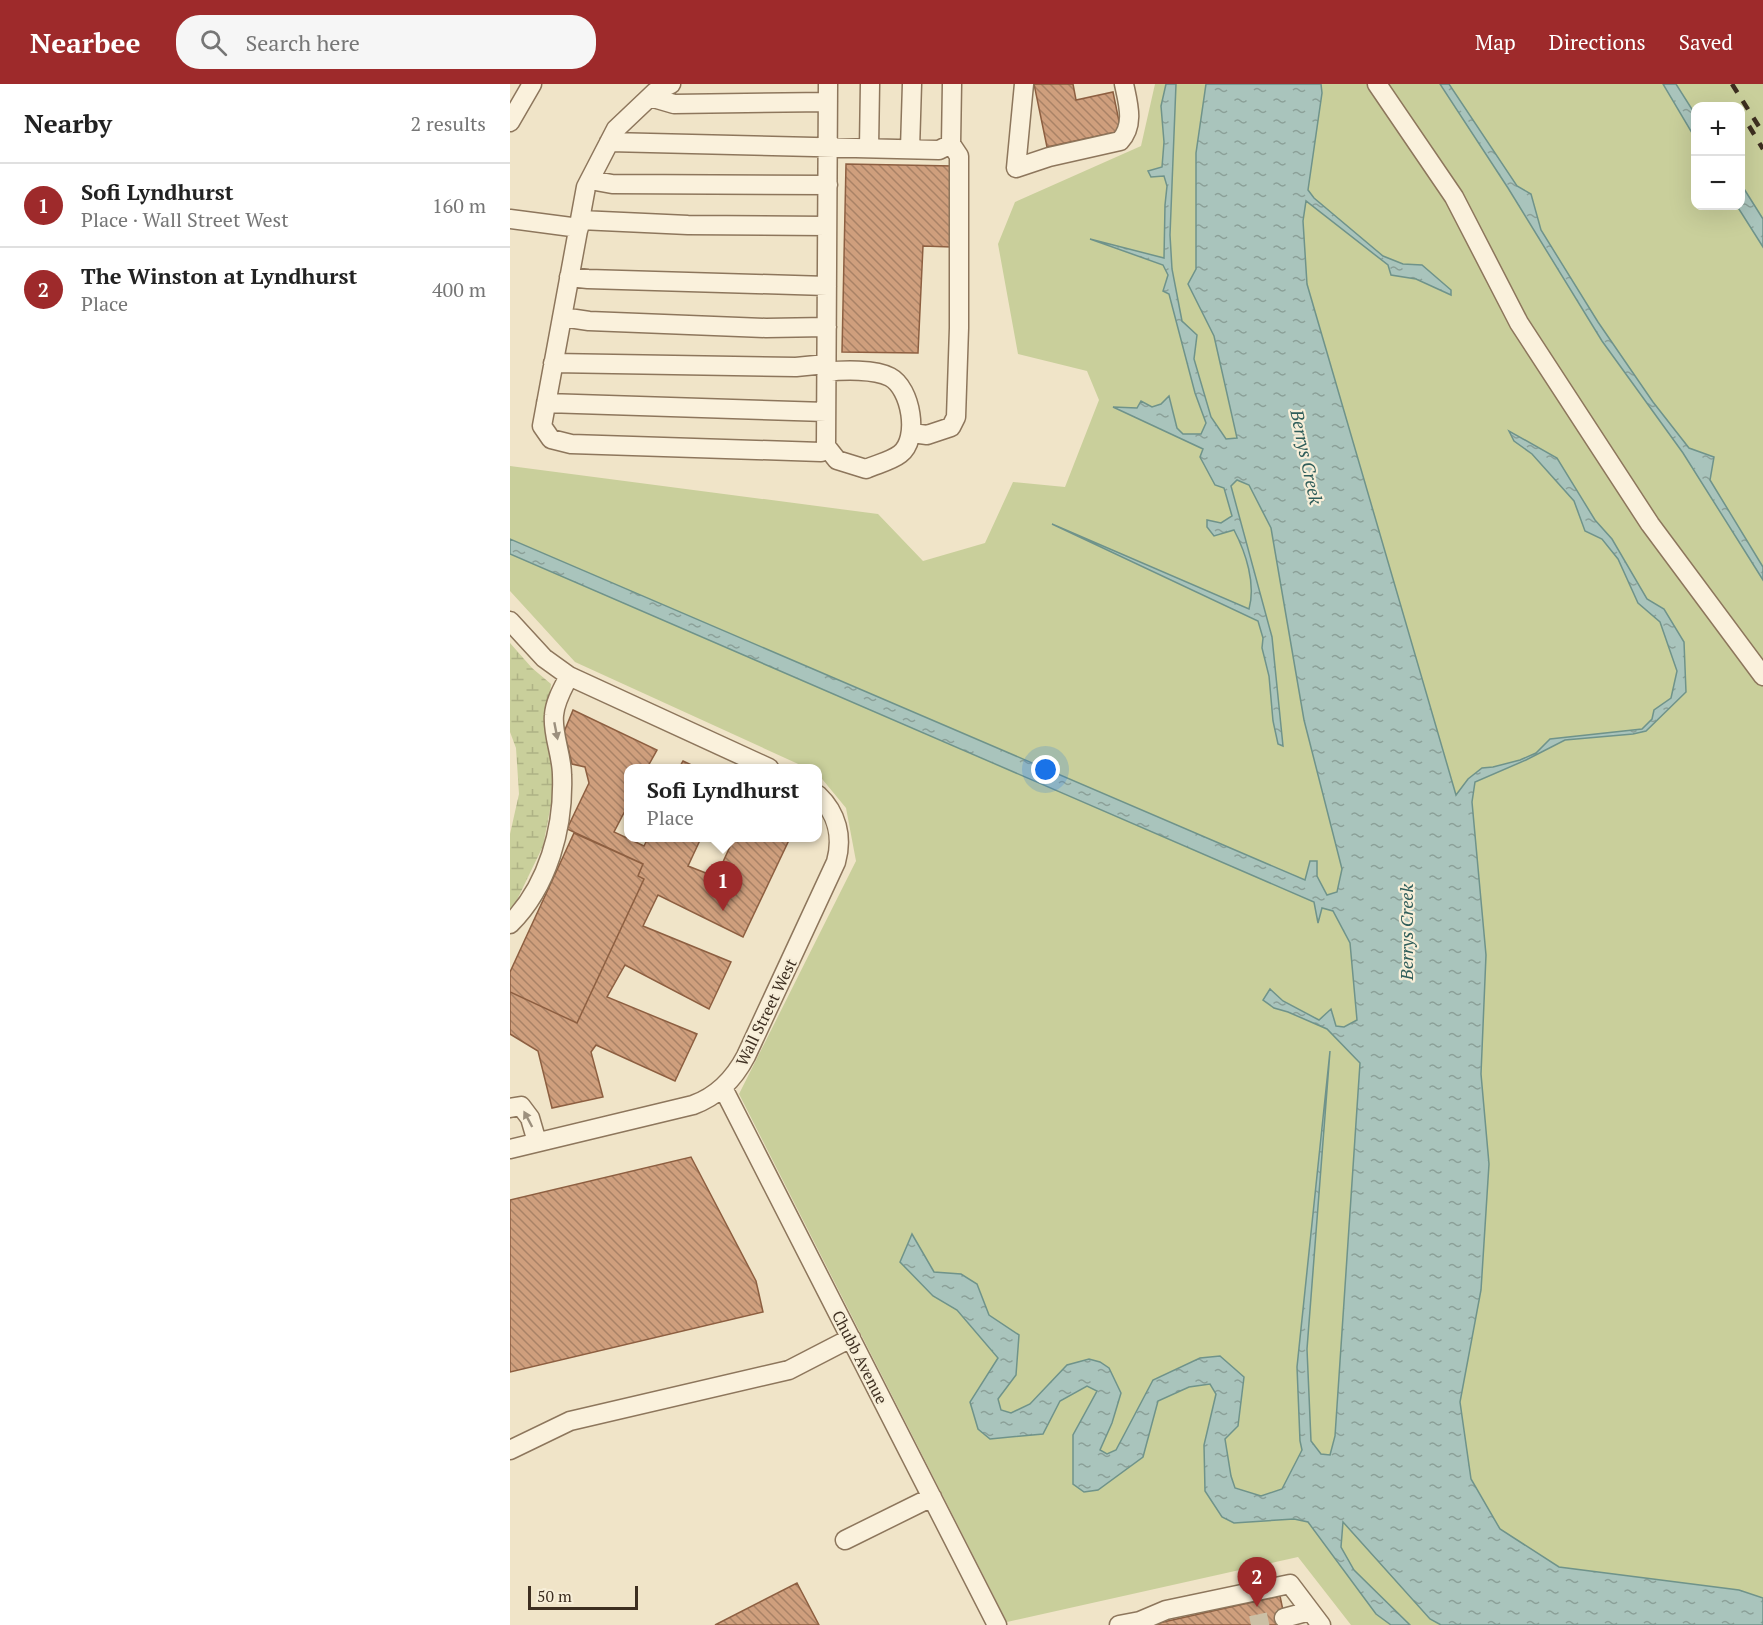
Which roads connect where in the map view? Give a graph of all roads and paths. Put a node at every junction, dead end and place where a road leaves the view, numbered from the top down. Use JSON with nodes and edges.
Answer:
{"nodes":[{"id":1,"x":531,"y":84,"type":"edge"},
{"id":2,"x":671,"y":84,"type":"edge"},
{"id":3,"x":870,"y":84,"type":"edge"},
{"id":4,"x":912,"y":84,"type":"edge"},
{"id":5,"x":952,"y":84,"type":"edge"},
{"id":6,"x":1024,"y":84,"type":"edge"},
{"id":7,"x":1124,"y":84,"type":"edge"},
{"id":8,"x":1377,"y":84,"type":"edge"},
{"id":9,"x":828,"y":93,"type":"edge"},
{"id":10,"x":650,"y":97,"type":"junction"},
{"id":11,"x":510,"y":122,"type":"edge"},
{"id":12,"x":609,"y":142,"type":"junction"},
{"id":13,"x":951,"y":144,"type":"junction"},
{"id":14,"x":828,"y":147,"type":"junction"},
{"id":15,"x":869,"y":148,"type":"junction"},
{"id":16,"x":910,"y":149,"type":"junction"},
{"id":17,"x":590,"y":180,"type":"junction"},
{"id":18,"x":828,"y":185,"type":"junction"},
{"id":19,"x":510,"y":219,"type":"edge"},
{"id":20,"x":579,"y":224,"type":"junction"},
{"id":21,"x":827,"y":226,"type":"junction"},
{"id":22,"x":570,"y":277,"type":"junction"},
{"id":23,"x":827,"y":286,"type":"junction"},
{"id":24,"x":562,"y":317,"type":"junction"},
{"id":25,"x":827,"y":327,"type":"junction"},
{"id":26,"x":553,"y":363,"type":"junction"},
{"id":27,"x":826,"y":368,"type":"junction"},
{"id":28,"x":546,"y":403,"type":"junction"},
{"id":29,"x":826,"y":412,"type":"junction"},
{"id":30,"x":912,"y":433,"type":"junction"},
{"id":31,"x":826,"y":446,"type":"junction"},
{"id":32,"x":510,"y":621,"type":"edge"},
{"id":33,"x":569,"y":676,"type":"junction"},
{"id":34,"x":1763,"y":676,"type":"edge"},
{"id":35,"x":760,"y":764,"type":"edge"},
{"id":36,"x":822,"y":801,"type":"edge"},
{"id":37,"x":510,"y":924,"type":"edge"},
{"id":38,"x":723,"y":1088,"type":"junction"},
{"id":39,"x":510,"y":1108,"type":"edge"},
{"id":40,"x":537,"y":1142,"type":"junction"},
{"id":41,"x":510,"y":1149,"type":"edge"},
{"id":42,"x":851,"y":1338,"type":"junction"},
{"id":43,"x":510,"y":1450,"type":"edge"},
{"id":44,"x":932,"y":1497,"type":"junction"},
{"id":45,"x":845,"y":1540,"type":"dead end"},
{"id":46,"x":1284,"y":1618,"type":"tunnel mouth"},
{"id":47,"x":1316,"y":1618,"type":"edge"},
{"id":48,"x":997,"y":1625,"type":"edge"},
{"id":49,"x":1119,"y":1625,"type":"edge"}],
"edges":[{"from":1,"to":11,"type":"street"},
{"from":2,"to":10,"type":"street"},
{"from":3,"to":15,"type":"street"},
{"from":4,"to":16,"type":"street"},
{"from":5,"to":13,"type":"street"},
{"from":6,"to":7,"type":"street"},
{"from":8,"to":34,"type":"street"},
{"from":9,"to":10,"type":"street"},
{"from":9,"to":14,"type":"street"},
{"from":10,"to":12,"type":"street"},
{"from":12,"to":14,"type":"street"},
{"from":12,"to":17,"type":"street"},
{"from":13,"to":16,"type":"street"},
{"from":13,"to":30,"type":"street"},
{"from":14,"to":15,"type":"street"},
{"from":14,"to":18,"type":"street"},
{"from":15,"to":16,"type":"street"},
{"from":17,"to":18,"type":"street"},
{"from":17,"to":20,"type":"street"},
{"from":18,"to":21,"type":"street"},
{"from":19,"to":20,"type":"street"},
{"from":20,"to":21,"type":"street"},
{"from":20,"to":22,"type":"street"},
{"from":21,"to":23,"type":"street"},
{"from":22,"to":23,"type":"street"},
{"from":22,"to":24,"type":"street"},
{"from":23,"to":25,"type":"street"},
{"from":24,"to":25,"type":"street"},
{"from":24,"to":26,"type":"street"},
{"from":25,"to":27,"type":"street"},
{"from":26,"to":27,"type":"street"},
{"from":26,"to":28,"type":"street"},
{"from":27,"to":29,"type":"street"},
{"from":27,"to":30,"type":"street"},
{"from":28,"to":29,"type":"street"},
{"from":28,"to":31,"type":"street"},
{"from":29,"to":31,"type":"street"},
{"from":30,"to":31,"type":"street"},
{"from":32,"to":33,"type":"street"},
{"from":33,"to":35,"type":"street"},
{"from":33,"to":37,"type":"street","one_way":true},
{"from":36,"to":38,"type":"street","name":"Wall Street West"},
{"from":38,"to":40,"type":"street","name":"Wall Street West"},
{"from":38,"to":42,"type":"street","name":"Chubb Avenue"},
{"from":40,"to":39,"type":"street","one_way":true},
{"from":40,"to":41,"type":"street","name":"Wall Street West"},
{"from":42,"to":43,"type":"street"},
{"from":42,"to":44,"type":"street","name":"Chubb Avenue"},
{"from":44,"to":45,"type":"street"},
{"from":44,"to":48,"type":"street","name":"Chubb Avenue"},
{"from":46,"to":47,"type":"street"},
{"from":47,"to":49,"type":"street"}]}
